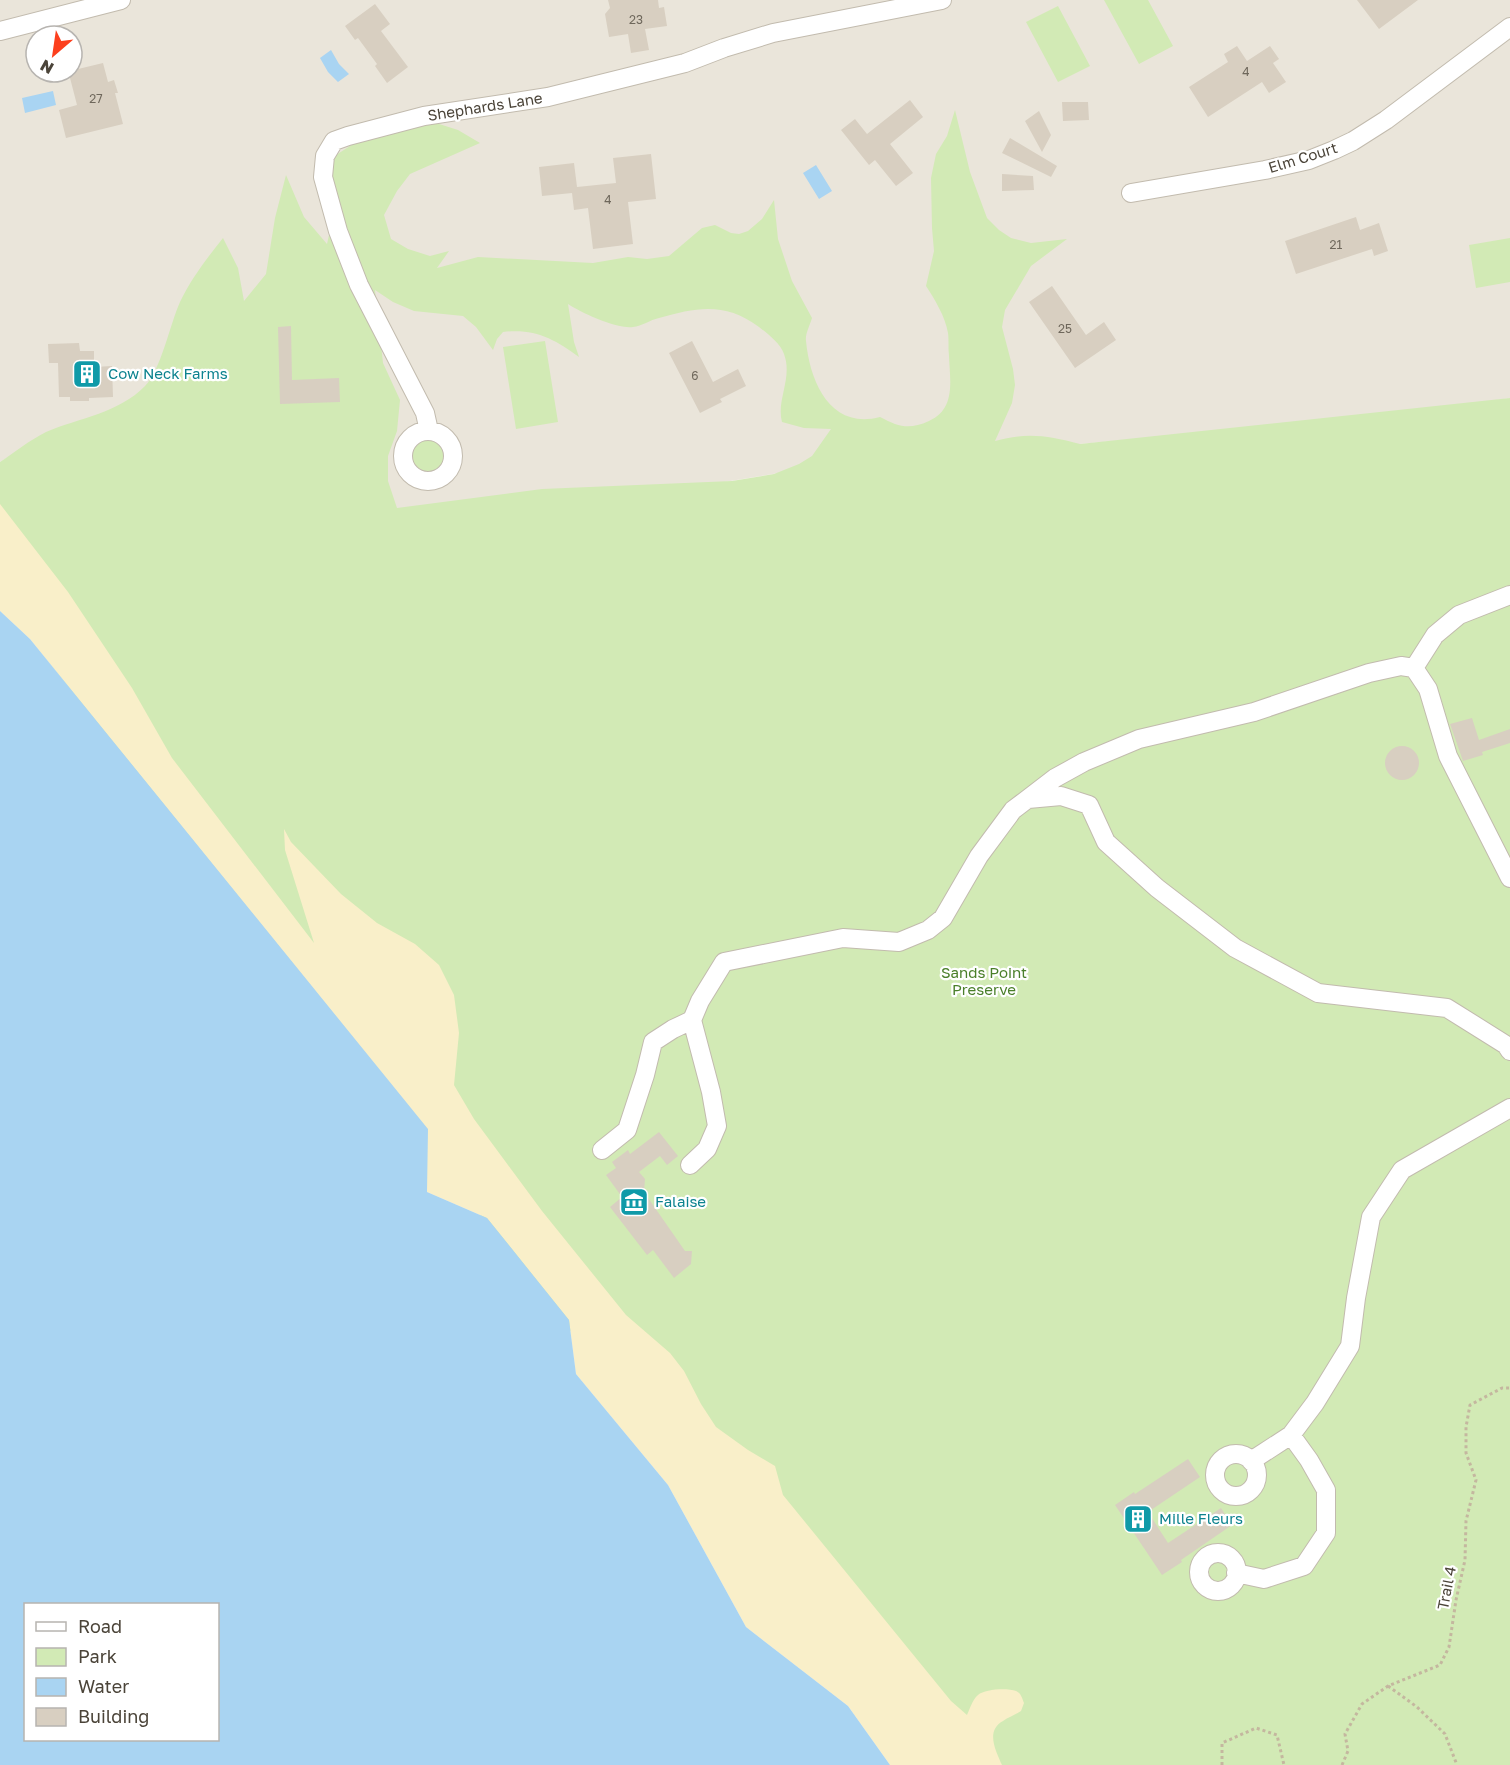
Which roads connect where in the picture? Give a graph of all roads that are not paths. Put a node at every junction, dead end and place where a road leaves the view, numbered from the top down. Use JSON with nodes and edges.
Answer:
{"nodes":[{"id":1,"x":121,"y":0,"type":"edge"},
{"id":2,"x":942,"y":0,"type":"edge"},
{"id":3,"x":1510,"y":27,"type":"edge"},
{"id":4,"x":0,"y":31,"type":"edge"},
{"id":5,"x":1131,"y":193,"type":"dead end"},
{"id":6,"x":429,"y":431,"type":"dead end"},
{"id":7,"x":1510,"y":596,"type":"edge"},
{"id":8,"x":1414,"y":668,"type":"junction"},
{"id":9,"x":1026,"y":800,"type":"junction"},
{"id":10,"x":1510,"y":878,"type":"edge"},
{"id":11,"x":692,"y":1020,"type":"junction"},
{"id":12,"x":1510,"y":1051,"type":"edge"},
{"id":13,"x":1510,"y":1108,"type":"edge"},
{"id":14,"x":602,"y":1150,"type":"dead end"},
{"id":15,"x":690,"y":1165,"type":"dead end"},
{"id":16,"x":1291,"y":1435,"type":"junction"},
{"id":17,"x":1251,"y":1461,"type":"dead end"},
{"id":18,"x":1236,"y":1573,"type":"dead end"}],
"edges":[{"from":1,"to":4,"type":"street"},
{"from":2,"to":6,"type":"street","name":"Shephards Lane"},
{"from":3,"to":5,"type":"street","name":"Elm Court"},
{"from":7,"to":8,"type":"street"},
{"from":8,"to":9,"type":"street"},
{"from":8,"to":10,"type":"street"},
{"from":9,"to":11,"type":"street"},
{"from":9,"to":12,"type":"street"},
{"from":11,"to":14,"type":"street"},
{"from":11,"to":15,"type":"street"},
{"from":13,"to":16,"type":"street"},
{"from":16,"to":17,"type":"street"},
{"from":16,"to":18,"type":"street"}]}
